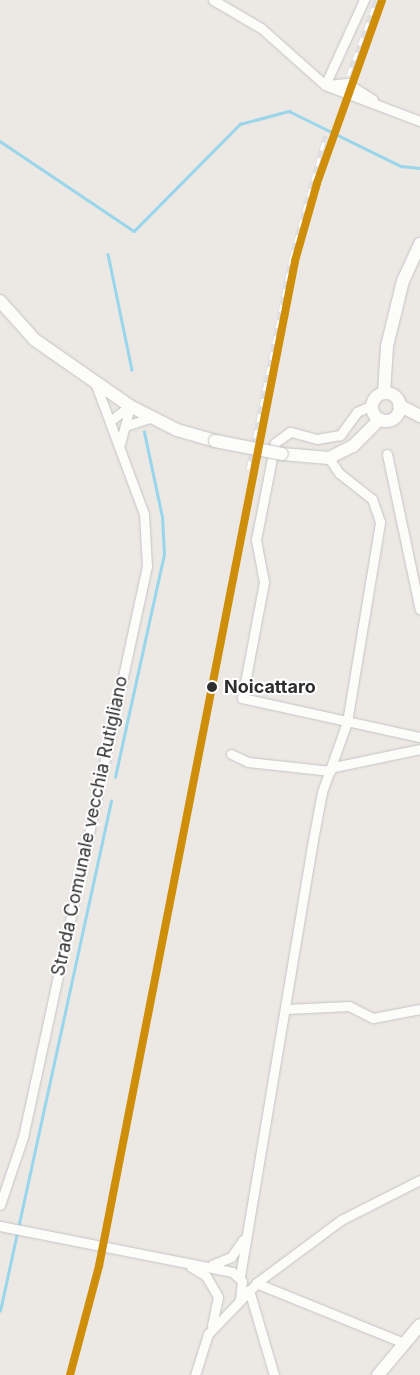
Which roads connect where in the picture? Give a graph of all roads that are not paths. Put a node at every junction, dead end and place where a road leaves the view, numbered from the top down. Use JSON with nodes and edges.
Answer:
{"nodes":[{"id":1,"x":212,"y":0,"type":"edge"},
{"id":2,"x":364,"y":0,"type":"edge"},
{"id":3,"x":325,"y":85,"type":"junction"},
{"id":4,"x":420,"y":121,"type":"edge"},
{"id":5,"x":420,"y":244,"type":"edge"},
{"id":6,"x":0,"y":301,"type":"edge"},
{"id":7,"x":95,"y":382,"type":"junction"},
{"id":8,"x":384,"y":393,"type":"junction"},
{"id":9,"x":372,"y":405,"type":"junction"},
{"id":10,"x":399,"y":405,"type":"junction"},
{"id":11,"x":130,"y":406,"type":"junction"},
{"id":12,"x":420,"y":416,"type":"edge"},
{"id":13,"x":150,"y":418,"type":"junction"},
{"id":14,"x":380,"y":419,"type":"junction"},
{"id":15,"x":110,"y":421,"type":"junction"},
{"id":16,"x":125,"y":426,"type":"junction"},
{"id":17,"x":120,"y":447,"type":"junction"},
{"id":18,"x":387,"y":454,"type":"dead end"},
{"id":19,"x":329,"y":458,"type":"junction"},
{"id":20,"x":420,"y":610,"type":"edge"},
{"id":21,"x":348,"y":722,"type":"junction"},
{"id":22,"x":420,"y":737,"type":"edge"},
{"id":23,"x":420,"y":749,"type":"edge"},
{"id":24,"x":231,"y":754,"type":"dead end"},
{"id":25,"x":332,"y":769,"type":"junction"},
{"id":26,"x":287,"y":1009,"type":"junction"},
{"id":27,"x":420,"y":1009,"type":"edge"},
{"id":28,"x":420,"y":1180,"type":"edge"},
{"id":29,"x":0,"y":1205,"type":"edge"},
{"id":30,"x":0,"y":1226,"type":"edge"},
{"id":31,"x":244,"y":1240,"type":"junction"},
{"id":32,"x":184,"y":1264,"type":"junction"},
{"id":33,"x":208,"y":1266,"type":"junction"},
{"id":34,"x":259,"y":1281,"type":"junction"},
{"id":35,"x":244,"y":1284,"type":"junction"},
{"id":36,"x":218,"y":1297,"type":"junction"},
{"id":37,"x":237,"y":1303,"type":"junction"},
{"id":38,"x":420,"y":1325,"type":"edge"},
{"id":39,"x":208,"y":1334,"type":"junction"},
{"id":40,"x":404,"y":1343,"type":"junction"},
{"id":41,"x":381,"y":1374,"type":"edge"},
{"id":42,"x":195,"y":1375,"type":"edge"},
{"id":43,"x":274,"y":1375,"type":"edge"}],
"edges":[{"from":1,"to":3,"type":"street"},
{"from":2,"to":3,"type":"street"},
{"from":3,"to":4,"type":"street"},
{"from":5,"to":8,"type":"main road"},
{"from":6,"to":7,"type":"main road"},
{"from":7,"to":11,"type":"main road"},
{"from":7,"to":15,"type":"street","name":"Strada Comunale vecchia Rutigliano"},
{"from":8,"to":9,"type":"main road"},
{"from":8,"to":10,"type":"main road"},
{"from":9,"to":14,"type":"main road"},
{"from":9,"to":21,"type":"street"},
{"from":10,"to":12,"type":"main road"},
{"from":10,"to":14,"type":"main road"},
{"from":11,"to":13,"type":"main road"},
{"from":11,"to":15,"type":"street"},
{"from":11,"to":16,"type":"street"},
{"from":13,"to":16,"type":"street"},
{"from":13,"to":19,"type":"main road","bridge":true},
{"from":14,"to":19,"type":"main road"},
{"from":15,"to":17,"type":"street","name":"Strada Comunale vecchia Rutigliano"},
{"from":16,"to":17,"type":"street"},
{"from":17,"to":29,"type":"street","name":"Strada Comunale vecchia Rutigliano"},
{"from":18,"to":20,"type":"street"},
{"from":19,"to":21,"type":"street"},
{"from":21,"to":22,"type":"street"},
{"from":21,"to":25,"type":"street"},
{"from":23,"to":25,"type":"street"},
{"from":24,"to":25,"type":"street"},
{"from":25,"to":26,"type":"street"},
{"from":26,"to":27,"type":"street"},
{"from":26,"to":31,"type":"street"},
{"from":28,"to":34,"type":"street"},
{"from":30,"to":32,"type":"street"},
{"from":31,"to":33,"type":"street"},
{"from":31,"to":35,"type":"street"},
{"from":32,"to":33,"type":"street"},
{"from":32,"to":36,"type":"street"},
{"from":33,"to":35,"type":"street"},
{"from":34,"to":35,"type":"street"},
{"from":34,"to":40,"type":"street"},
{"from":35,"to":37,"type":"street"},
{"from":35,"to":43,"type":"street"},
{"from":36,"to":37,"type":"street"},
{"from":36,"to":39,"type":"street"},
{"from":37,"to":39,"type":"street"},
{"from":38,"to":40,"type":"main road"},
{"from":39,"to":42,"type":"street"},
{"from":40,"to":41,"type":"main road"}]}
